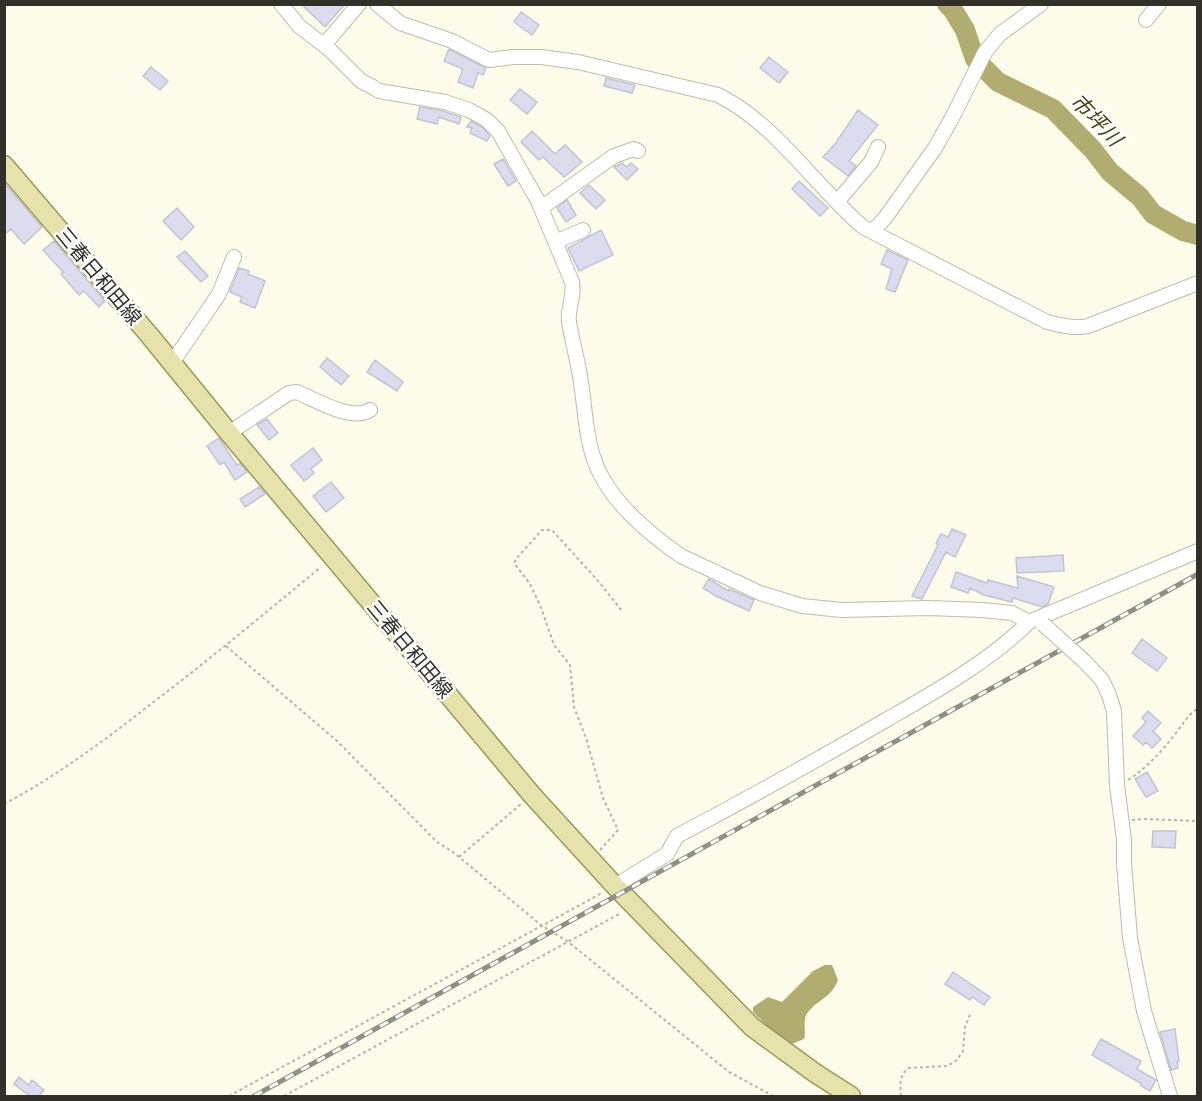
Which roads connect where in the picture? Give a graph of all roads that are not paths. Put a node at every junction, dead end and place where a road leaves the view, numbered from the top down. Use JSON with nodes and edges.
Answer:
{"nodes":[{"id":1,"x":281,"y":4,"type":"edge"},
{"id":2,"x":359,"y":4,"type":"edge"},
{"id":3,"x":377,"y":4,"type":"edge"},
{"id":4,"x":1041,"y":4,"type":"edge"},
{"id":5,"x":1160,"y":4,"type":"edge"},
{"id":6,"x":1146,"y":20,"type":"dead end"},
{"id":7,"x":324,"y":45,"type":"junction"},
{"id":8,"x":878,"y":147,"type":"dead end"},
{"id":9,"x":638,"y":151,"type":"dead end"},
{"id":10,"x":4,"y":165,"type":"edge"},
{"id":11,"x":837,"y":202,"type":"junction"},
{"id":12,"x":541,"y":208,"type":"junction"},
{"id":13,"x":583,"y":230,"type":"dead end"},
{"id":14,"x":872,"y":232,"type":"junction"},
{"id":15,"x":555,"y":242,"type":"junction"},
{"id":16,"x":234,"y":257,"type":"dead end"},
{"id":17,"x":1197,"y":283,"type":"edge"},
{"id":18,"x":172,"y":363,"type":"junction"},
{"id":19,"x":370,"y":410,"type":"dead end"},
{"id":20,"x":229,"y":433,"type":"junction"},
{"id":21,"x":1197,"y":551,"type":"edge"},
{"id":22,"x":1037,"y":621,"type":"junction"},
{"id":23,"x":615,"y":886,"type":"junction"},
{"id":24,"x":851,"y":1096,"type":"edge"},
{"id":25,"x":1170,"y":1096,"type":"edge"}],
"edges":[{"from":1,"to":7,"type":"street"},
{"from":2,"to":7,"type":"street"},
{"from":3,"to":11,"type":"street"},
{"from":4,"to":14,"type":"street"},
{"from":5,"to":6,"type":"street"},
{"from":7,"to":12,"type":"street"},
{"from":8,"to":11,"type":"street"},
{"from":9,"to":12,"type":"street"},
{"from":10,"to":18,"type":"main road","name":"三春日和田線"},
{"from":11,"to":14,"type":"street"},
{"from":12,"to":15,"type":"street"},
{"from":13,"to":15,"type":"street"},
{"from":14,"to":17,"type":"street"},
{"from":15,"to":22,"type":"street"},
{"from":16,"to":18,"type":"street"},
{"from":18,"to":20,"type":"main road","name":"三春日和田線"},
{"from":19,"to":20,"type":"street"},
{"from":20,"to":23,"type":"main road","name":"三春日和田線"},
{"from":21,"to":22,"type":"street"},
{"from":22,"to":23,"type":"street"},
{"from":22,"to":25,"type":"street","bridge":true},
{"from":23,"to":24,"type":"main road","name":"三春日和田線"}]}
